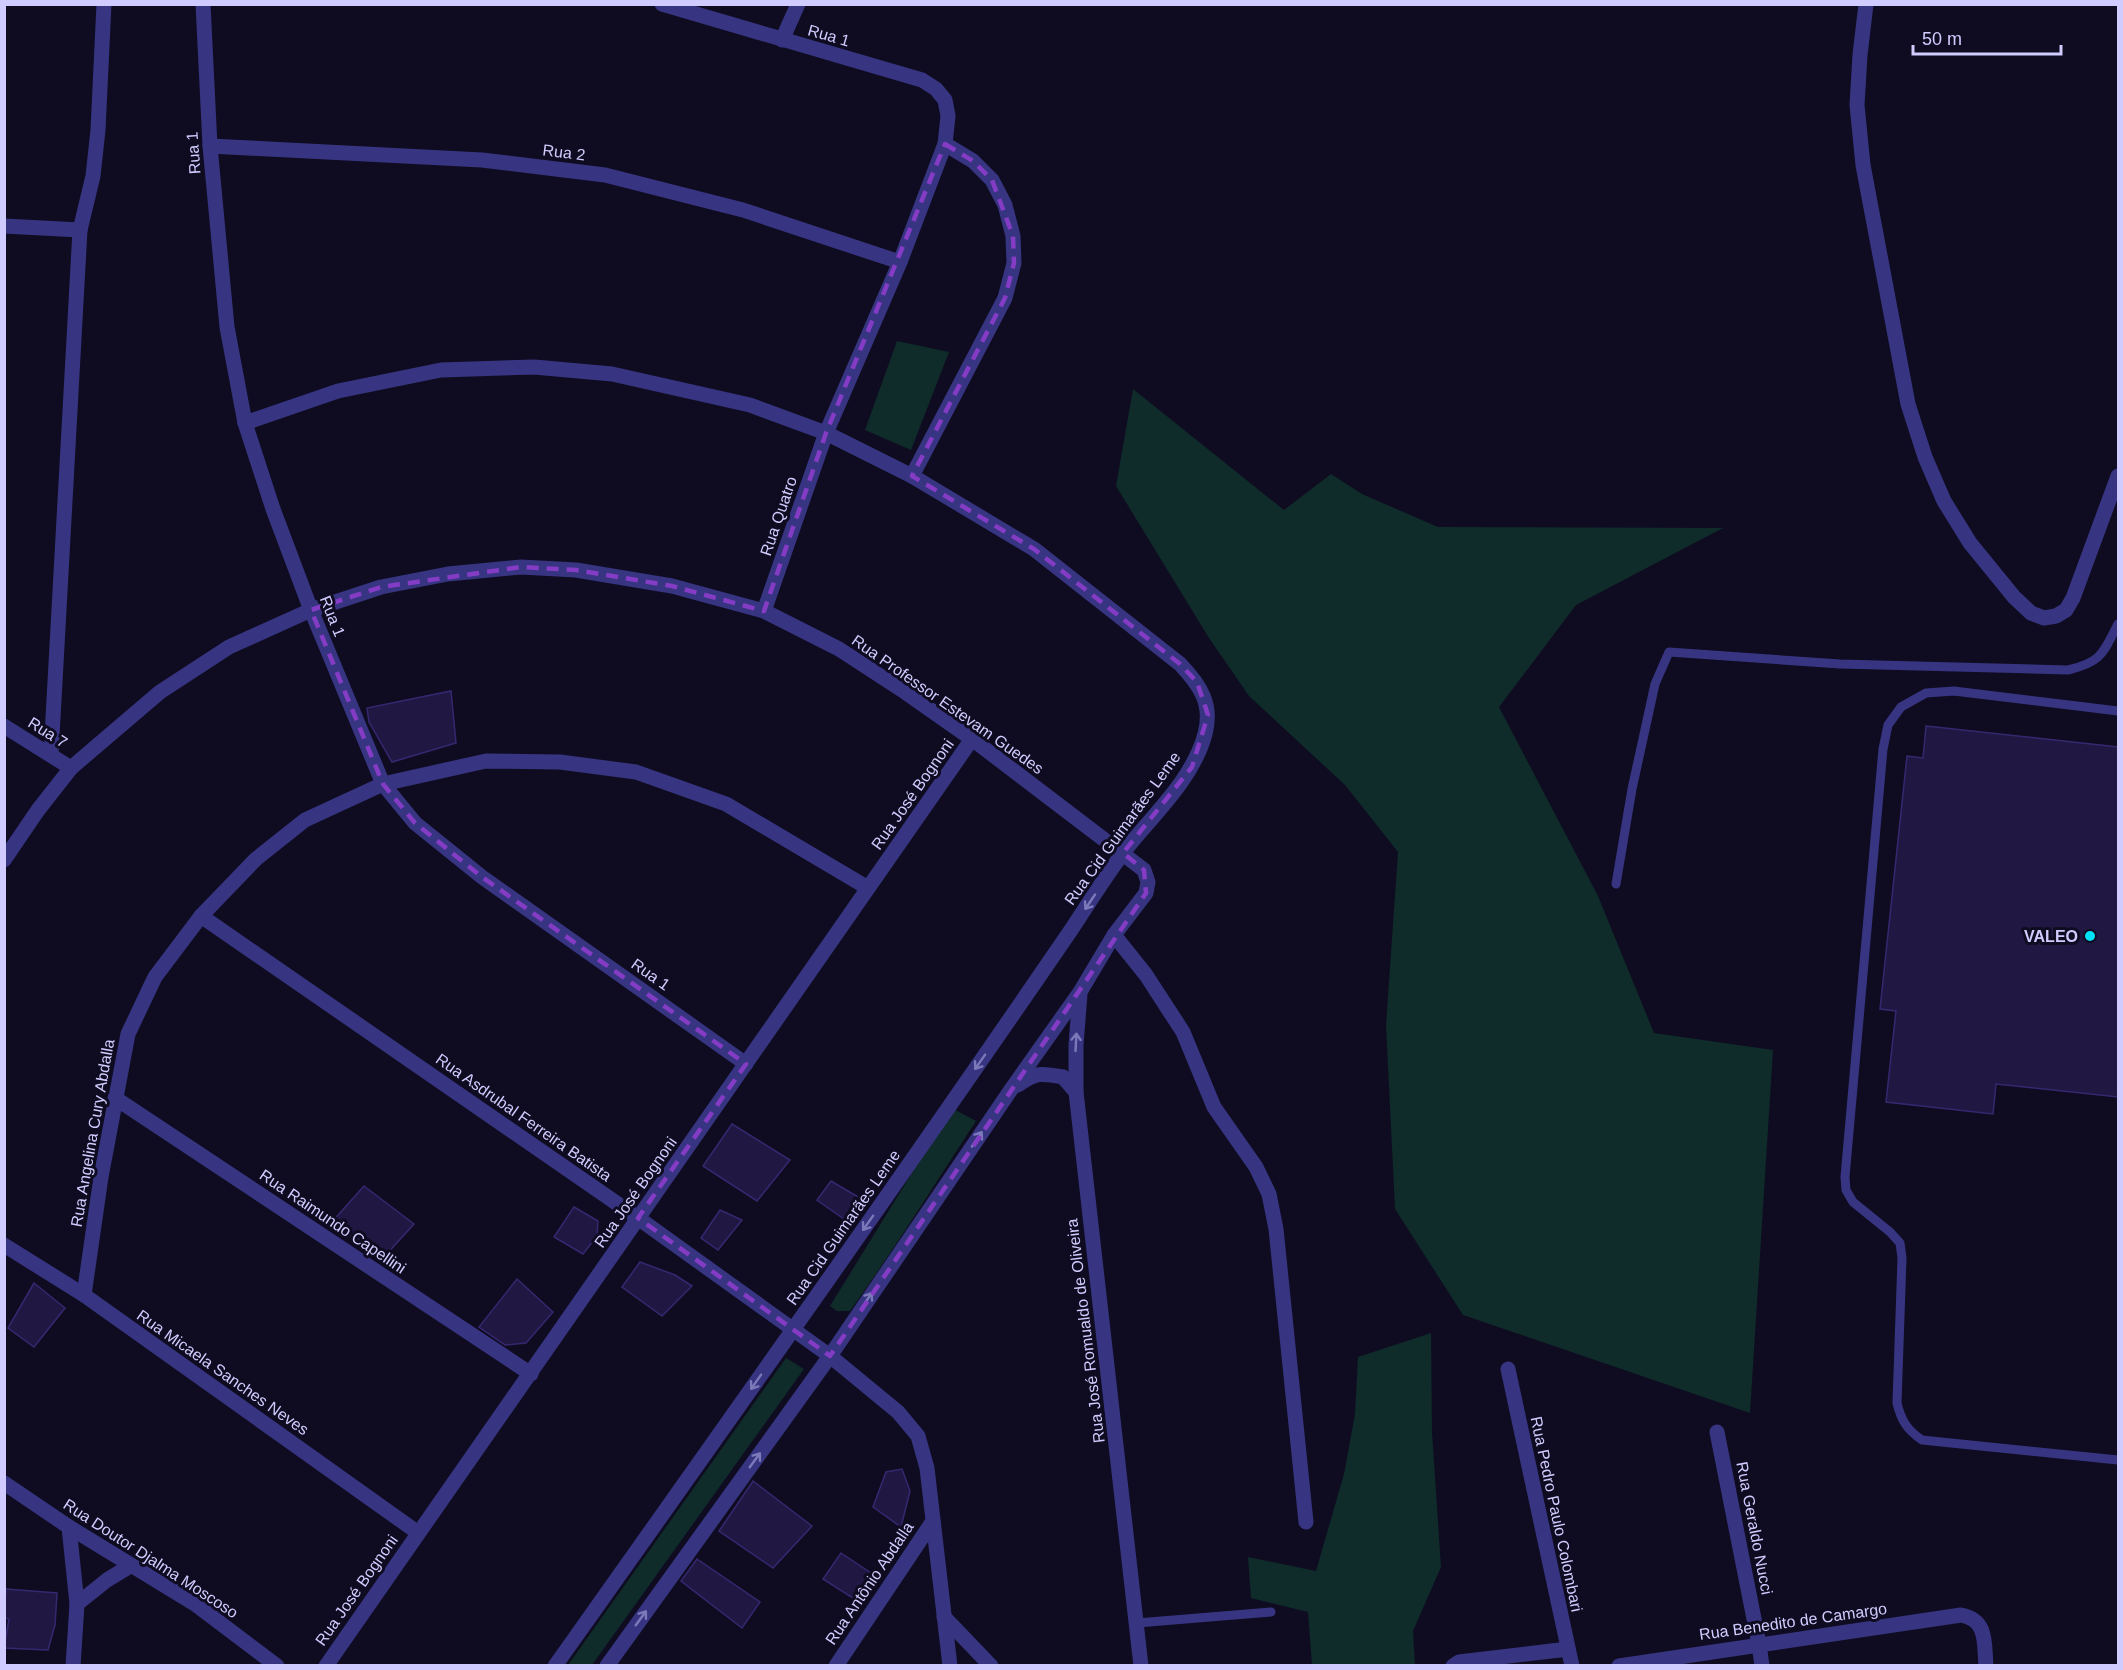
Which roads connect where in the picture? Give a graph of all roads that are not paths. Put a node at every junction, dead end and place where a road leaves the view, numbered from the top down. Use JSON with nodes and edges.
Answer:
{"nodes":[{"id":1,"x":104,"y":4,"type":"edge"},
{"id":2,"x":203,"y":4,"type":"edge"},
{"id":3,"x":662,"y":4,"type":"edge"},
{"id":4,"x":798,"y":4,"type":"edge"},
{"id":5,"x":1866,"y":4,"type":"edge"},
{"id":6,"x":782,"y":40,"type":"junction"},
{"id":7,"x":946,"y":140,"type":"junction"},
{"id":8,"x":210,"y":146,"type":"junction"},
{"id":9,"x":4,"y":226,"type":"edge"},
{"id":10,"x":81,"y":230,"type":"junction"},
{"id":11,"x":900,"y":262,"type":"junction"},
{"id":12,"x":245,"y":423,"type":"junction"},
{"id":13,"x":826,"y":433,"type":"junction"},
{"id":14,"x":912,"y":476,"type":"junction"},
{"id":15,"x":2118,"y":476,"type":"edge"},
{"id":16,"x":311,"y":610,"type":"junction"},
{"id":17,"x":764,"y":611,"type":"junction"},
{"id":18,"x":2118,"y":624,"type":"edge"},
{"id":19,"x":2118,"y":711,"type":"edge"},
{"id":20,"x":4,"y":726,"type":"edge"},
{"id":21,"x":972,"y":739,"type":"junction"},
{"id":22,"x":51,"y":754,"type":"junction"},
{"id":23,"x":71,"y":768,"type":"junction"},
{"id":24,"x":383,"y":784,"type":"junction"},
{"id":25,"x":1123,"y":853,"type":"junction"},
{"id":26,"x":4,"y":860,"type":"edge"},
{"id":27,"x":1616,"y":884,"type":"dead end"},
{"id":28,"x":868,"y":888,"type":"junction"},
{"id":29,"x":201,"y":916,"type":"junction"},
{"id":30,"x":1114,"y":935,"type":"junction"},
{"id":31,"x":1080,"y":992,"type":"junction"},
{"id":32,"x":746,"y":1064,"type":"junction"},
{"id":33,"x":1010,"y":1091,"type":"junction"},
{"id":34,"x":1076,"y":1092,"type":"junction"},
{"id":35,"x":115,"y":1098,"type":"junction"},
{"id":36,"x":638,"y":1218,"type":"junction"},
{"id":37,"x":4,"y":1245,"type":"edge"},
{"id":38,"x":84,"y":1295,"type":"junction"},
{"id":39,"x":794,"y":1330,"type":"junction"},
{"id":40,"x":830,"y":1356,"type":"junction"},
{"id":41,"x":1508,"y":1369,"type":"dead end"},
{"id":42,"x":531,"y":1374,"type":"junction"},
{"id":43,"x":1717,"y":1432,"type":"dead end"},
{"id":44,"x":2118,"y":1460,"type":"edge"},
{"id":45,"x":4,"y":1483,"type":"edge"},
{"id":46,"x":933,"y":1521,"type":"junction"},
{"id":47,"x":1306,"y":1522,"type":"dead end"},
{"id":48,"x":69,"y":1527,"type":"junction"},
{"id":49,"x":417,"y":1532,"type":"junction"},
{"id":50,"x":130,"y":1566,"type":"junction"},
{"id":51,"x":77,"y":1604,"type":"junction"},
{"id":52,"x":1271,"y":1612,"type":"dead end"},
{"id":53,"x":944,"y":1617,"type":"junction"},
{"id":54,"x":1137,"y":1623,"type":"junction"},
{"id":55,"x":1759,"y":1644,"type":"junction"},
{"id":56,"x":1568,"y":1649,"type":"junction"},
{"id":57,"x":73,"y":1665,"type":"edge"},
{"id":58,"x":277,"y":1665,"type":"edge"},
{"id":59,"x":326,"y":1665,"type":"edge"},
{"id":60,"x":555,"y":1665,"type":"edge"},
{"id":61,"x":607,"y":1665,"type":"edge"},
{"id":62,"x":836,"y":1665,"type":"edge"},
{"id":63,"x":950,"y":1665,"type":"edge"},
{"id":64,"x":991,"y":1665,"type":"edge"},
{"id":65,"x":1141,"y":1665,"type":"edge"},
{"id":66,"x":1453,"y":1665,"type":"edge"},
{"id":67,"x":1572,"y":1665,"type":"edge"},
{"id":68,"x":1619,"y":1665,"type":"edge"},
{"id":69,"x":1762,"y":1665,"type":"edge"},
{"id":70,"x":1986,"y":1665,"type":"edge"}],
"edges":[{"from":1,"to":10,"type":"street"},
{"from":2,"to":8,"type":"street","name":"Rua 1"},
{"from":3,"to":6,"type":"street","name":"Rua 1"},
{"from":4,"to":6,"type":"street"},
{"from":5,"to":15,"type":"street"},
{"from":6,"to":7,"type":"street","name":"Rua 1"},
{"from":7,"to":11,"type":"street","name":"Rua Quatro"},
{"from":7,"to":14,"type":"street"},
{"from":8,"to":11,"type":"street","name":"Rua 2"},
{"from":8,"to":12,"type":"street","name":"Rua 1"},
{"from":9,"to":10,"type":"street"},
{"from":10,"to":22,"type":"street"},
{"from":11,"to":13,"type":"street","name":"Rua Quatro"},
{"from":12,"to":13,"type":"street","name":"Rua Cid Guimarães Leme"},
{"from":12,"to":16,"type":"street","name":"Rua 1"},
{"from":13,"to":14,"type":"street","name":"Rua Cid Guimarães Leme"},
{"from":13,"to":17,"type":"street","name":"Rua Quatro"},
{"from":14,"to":25,"type":"street","name":"Rua Cid Guimarães Leme"},
{"from":16,"to":17,"type":"street","name":"Rua Professor Estevam Guedes"},
{"from":16,"to":23,"type":"street","name":"Rua Professor Estevam Guedes"},
{"from":16,"to":24,"type":"street","name":"Rua 1"},
{"from":17,"to":21,"type":"street","name":"Rua Professor Estevam Guedes"},
{"from":18,"to":27,"type":"lane"},
{"from":19,"to":44,"type":"lane"},
{"from":20,"to":22,"type":"street","name":"Rua 7"},
{"from":21,"to":25,"type":"street","name":"Rua Professor Estevam Guedes"},
{"from":21,"to":28,"type":"street","name":"Rua José Bognoni"},
{"from":22,"to":23,"type":"street","name":"Rua 7"},
{"from":23,"to":26,"type":"street","name":"Rua Professor Estevam Guedes"},
{"from":24,"to":28,"type":"street","name":"Rua Angelina Cury Abdalla"},
{"from":24,"to":29,"type":"street","name":"Rua Angelina Cury Abdalla"},
{"from":24,"to":32,"type":"street","name":"Rua 1"},
{"from":25,"to":30,"type":"street","name":"Rua Professor Estevam Guedes"},
{"from":25,"to":39,"type":"street","name":"Rua Cid Guimarães Leme","one_way":true},
{"from":28,"to":32,"type":"street","name":"Rua José Bognoni"},
{"from":29,"to":35,"type":"street","name":"Rua Angelina Cury Abdalla"},
{"from":29,"to":36,"type":"street","name":"Rua Asdrubal Ferreira Batista"},
{"from":30,"to":31,"type":"street"},
{"from":30,"to":47,"type":"street"},
{"from":31,"to":33,"type":"street"},
{"from":34,"to":31,"type":"street","name":"Rua José Romualdo de Oliveira","one_way":true},
{"from":32,"to":36,"type":"street","name":"Rua José Bognoni"},
{"from":33,"to":34,"type":"street"},
{"from":40,"to":33,"type":"street","one_way":true},
{"from":34,"to":54,"type":"street","name":"Rua José Romualdo de Oliveira"},
{"from":35,"to":38,"type":"street","name":"Rua Angelina Cury Abdalla"},
{"from":35,"to":42,"type":"street","name":"Rua Raimundo Capellini"},
{"from":36,"to":39,"type":"street","name":"Rua Asdrubal Ferreira Batista"},
{"from":36,"to":42,"type":"street","name":"Rua José Bognoni"},
{"from":37,"to":38,"type":"street","name":"Rua Micaela Sanches Neves"},
{"from":38,"to":49,"type":"street","name":"Rua Micaela Sanches Neves"},
{"from":39,"to":40,"type":"street","name":"Rua Asdrubal Ferreira Batista"},
{"from":39,"to":60,"type":"street","name":"Rua Cid Guimarães Leme","one_way":true},
{"from":40,"to":46,"type":"street","name":"Rua Asdrubal Ferreira Batista"},
{"from":61,"to":40,"type":"street","one_way":true},
{"from":41,"to":56,"type":"street","name":"Rua Pedro Paulo Colombari"},
{"from":42,"to":49,"type":"street","name":"Rua José Bognoni"},
{"from":43,"to":55,"type":"street","name":"Rua Geraldo Nucci"},
{"from":45,"to":48,"type":"street","name":"Rua Doutor Djalma Moscoso"},
{"from":46,"to":53,"type":"street","name":"Rua Asdrubal Ferreira Batista"},
{"from":46,"to":62,"type":"street","name":"Rua Antônio Abdalla"},
{"from":48,"to":50,"type":"street","name":"Rua Doutor Djalma Moscoso"},
{"from":48,"to":51,"type":"street"},
{"from":49,"to":59,"type":"street","name":"Rua José Bognoni"},
{"from":50,"to":51,"type":"street"},
{"from":50,"to":58,"type":"street","name":"Rua Doutor Djalma Moscoso"},
{"from":51,"to":57,"type":"street"},
{"from":52,"to":54,"type":"lane"},
{"from":53,"to":63,"type":"street","name":"Rua Asdrubal Ferreira Batista"},
{"from":53,"to":64,"type":"street"},
{"from":54,"to":65,"type":"street","name":"Rua José Romualdo de Oliveira"},
{"from":55,"to":68,"type":"street","name":"Rua Benedito de Camargo"},
{"from":55,"to":69,"type":"street","name":"Rua Geraldo Nucci"},
{"from":55,"to":70,"type":"street","name":"Rua Benedito de Camargo"},
{"from":56,"to":66,"type":"street"},
{"from":56,"to":67,"type":"street","name":"Rua Pedro Paulo Colombari"}]}
